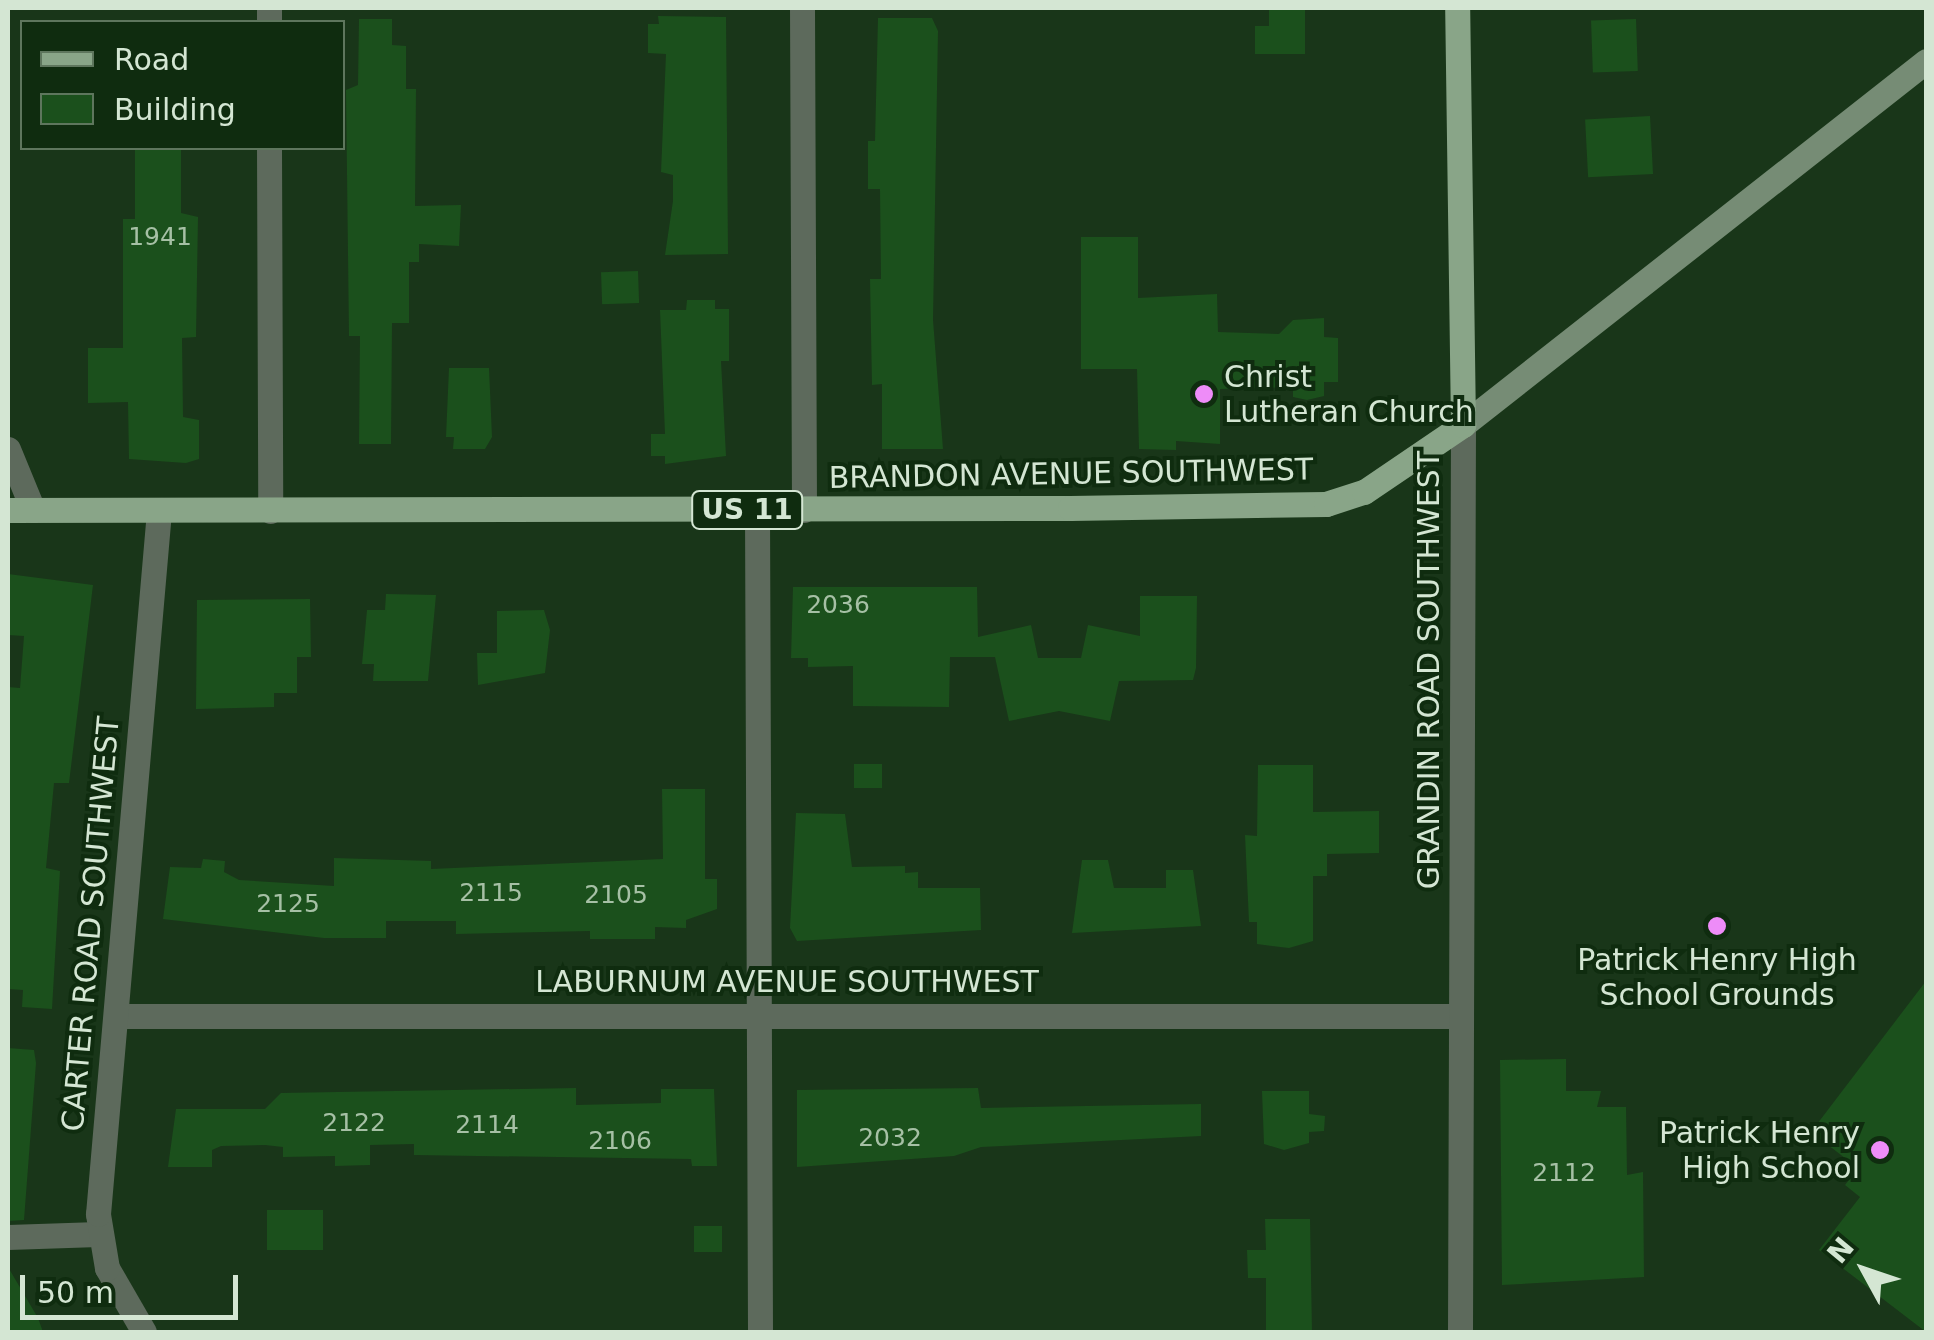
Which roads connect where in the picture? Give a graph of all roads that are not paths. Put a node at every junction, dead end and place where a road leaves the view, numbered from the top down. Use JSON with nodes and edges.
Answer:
{"nodes":[{"id":1,"x":802,"y":8,"type":"edge"},
{"id":2,"x":1458,"y":8,"type":"edge"},
{"id":3,"x":1926,"y":61,"type":"edge"},
{"id":4,"x":269,"y":150,"type":"edge"},
{"id":5,"x":1463,"y":425,"type":"junction"},
{"id":6,"x":8,"y":449,"type":"edge"},
{"id":7,"x":20,"y":510,"type":"edge"},
{"id":8,"x":756,"y":510,"type":"junction"},
{"id":9,"x":804,"y":510,"type":"junction"},
{"id":10,"x":159,"y":511,"type":"junction"},
{"id":11,"x":270,"y":511,"type":"junction"},
{"id":12,"x":116,"y":1016,"type":"junction"},
{"id":13,"x":1459,"y":1016,"type":"junction"},
{"id":14,"x":761,"y":1017,"type":"junction"},
{"id":15,"x":98,"y":1234,"type":"junction"},
{"id":16,"x":8,"y":1237,"type":"edge"},
{"id":17,"x":144,"y":1332,"type":"edge"},
{"id":18,"x":760,"y":1332,"type":"edge"},
{"id":19,"x":1460,"y":1332,"type":"edge"}],
"edges":[{"from":1,"to":9,"type":"street"},
{"from":2,"to":5,"type":"main road","name":"GRANDIN ROAD SOUTHWEST"},
{"from":3,"to":5,"type":"main road","name":"BRANDON AVENUE SOUTHWEST"},
{"from":4,"to":11,"type":"street"},
{"from":5,"to":9,"type":"main road","name":"BRANDON AVENUE SOUTHWEST","number":"US 11"},
{"from":5,"to":13,"type":"street","name":"GRANDIN ROAD SOUTHWEST"},
{"from":6,"to":7,"type":"street"},
{"from":7,"to":10,"type":"main road","name":"BRANDON AVENUE SOUTHWEST","number":"US 11"},
{"from":8,"to":9,"type":"main road","name":"BRANDON AVENUE SOUTHWEST","number":"US 11"},
{"from":8,"to":11,"type":"main road","name":"BRANDON AVENUE SOUTHWEST","number":"US 11"},
{"from":8,"to":14,"type":"street"},
{"from":10,"to":11,"type":"main road","name":"BRANDON AVENUE SOUTHWEST","number":"US 11"},
{"from":10,"to":12,"type":"street","name":"CARTER ROAD SOUTHWEST"},
{"from":12,"to":14,"type":"street","name":"LABURNUM AVENUE SOUTHWEST"},
{"from":12,"to":15,"type":"street","name":"CARTER ROAD SOUTHWEST"},
{"from":13,"to":14,"type":"street","name":"LABURNUM AVENUE SOUTHWEST"},
{"from":13,"to":19,"type":"street","name":"GRANDIN ROAD SOUTHWEST"},
{"from":14,"to":18,"type":"street"},
{"from":15,"to":16,"type":"street"},
{"from":15,"to":17,"type":"street","name":"CARTER ROAD SOUTHWEST"}]}
